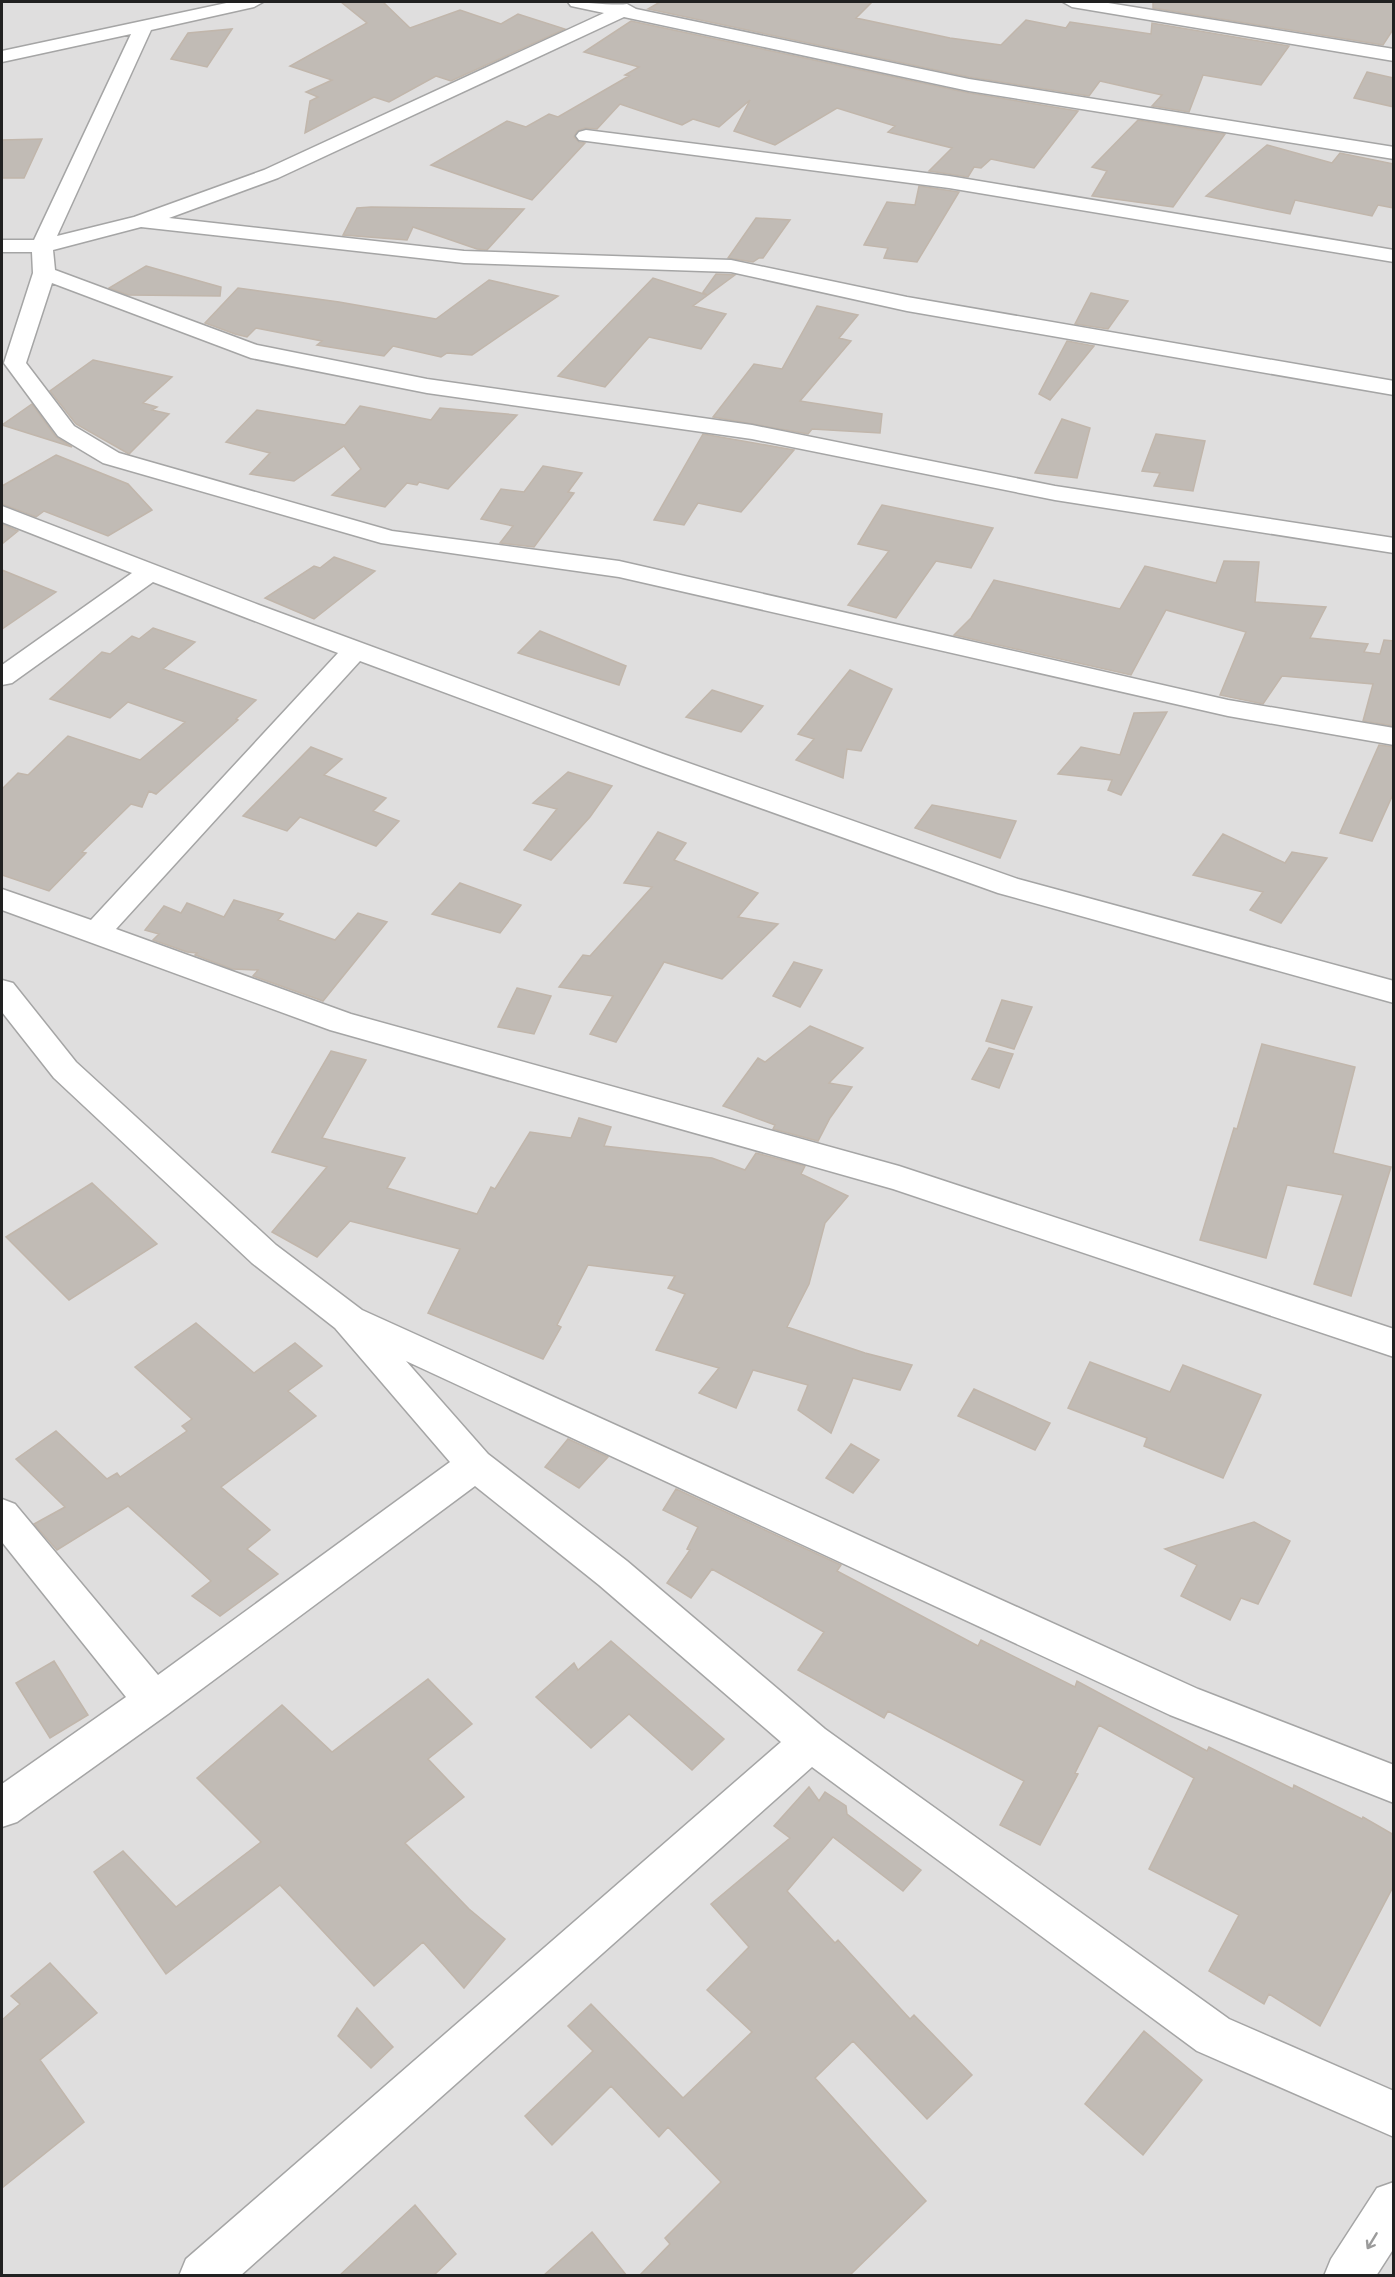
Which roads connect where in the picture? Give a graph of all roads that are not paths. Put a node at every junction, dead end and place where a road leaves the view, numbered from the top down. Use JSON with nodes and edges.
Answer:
{"nodes":[{"id":1,"x":254,"y":2,"type":"edge"},
{"id":2,"x":577,"y":2,"type":"edge"},
{"id":3,"x":642,"y":2,"type":"edge"},
{"id":4,"x":1072,"y":2,"type":"edge"},
{"id":5,"x":623,"y":11,"type":"junction"},
{"id":6,"x":144,"y":25,"type":"junction"},
{"id":7,"x":1394,"y":55,"type":"edge"},
{"id":8,"x":2,"y":57,"type":"edge"},
{"id":9,"x":586,"y":136,"type":"dead end"},
{"id":10,"x":1394,"y":153,"type":"edge"},
{"id":11,"x":141,"y":221,"type":"junction"},
{"id":12,"x":2,"y":246,"type":"edge"},
{"id":13,"x":42,"y":246,"type":"junction"},
{"id":14,"x":1394,"y":256,"type":"edge"},
{"id":15,"x":44,"y":273,"type":"junction"},
{"id":16,"x":1394,"y":388,"type":"edge"},
{"id":17,"x":2,"y":513,"type":"edge"},
{"id":18,"x":1394,"y":546,"type":"edge"},
{"id":19,"x":150,"y":572,"type":"junction"},
{"id":20,"x":355,"y":650,"type":"junction"},
{"id":21,"x":2,"y":677,"type":"edge"},
{"id":22,"x":1394,"y":737,"type":"edge"},
{"id":23,"x":2,"y":899,"type":"edge"},
{"id":24,"x":96,"y":933,"type":"junction"},
{"id":25,"x":2,"y":991,"type":"edge"},
{"id":26,"x":1394,"y":992,"type":"edge"},
{"id":27,"x":348,"y":1318,"type":"junction"},
{"id":28,"x":1394,"y":1343,"type":"edge"},
{"id":29,"x":476,"y":1465,"type":"junction"},
{"id":30,"x":2,"y":1515,"type":"edge"},
{"id":31,"x":154,"y":1701,"type":"junction"},
{"id":32,"x":811,"y":1742,"type":"junction"},
{"id":33,"x":1394,"y":1784,"type":"edge"},
{"id":34,"x":2,"y":1808,"type":"edge"},
{"id":35,"x":1394,"y":2114,"type":"edge"},
{"id":36,"x":1394,"y":2205,"type":"edge"},
{"id":37,"x":203,"y":2276,"type":"edge"},
{"id":38,"x":1348,"y":2276,"type":"edge"}],
"edges":[{"from":1,"to":6,"type":"street"},
{"from":2,"to":5,"type":"street"},
{"from":3,"to":5,"type":"street"},
{"from":4,"to":7,"type":"street"},
{"from":5,"to":10,"type":"street"},
{"from":5,"to":11,"type":"street"},
{"from":6,"to":8,"type":"street"},
{"from":6,"to":13,"type":"street"},
{"from":9,"to":14,"type":"street"},
{"from":11,"to":13,"type":"street"},
{"from":11,"to":16,"type":"street"},
{"from":12,"to":13,"type":"street"},
{"from":13,"to":15,"type":"street"},
{"from":15,"to":18,"type":"street"},
{"from":15,"to":22,"type":"street"},
{"from":17,"to":19,"type":"street"},
{"from":19,"to":20,"type":"street"},
{"from":19,"to":21,"type":"street"},
{"from":20,"to":24,"type":"street"},
{"from":20,"to":26,"type":"street"},
{"from":23,"to":24,"type":"street"},
{"from":24,"to":28,"type":"street"},
{"from":25,"to":27,"type":"street"},
{"from":27,"to":29,"type":"street"},
{"from":27,"to":33,"type":"street"},
{"from":29,"to":31,"type":"street"},
{"from":29,"to":32,"type":"street"},
{"from":30,"to":31,"type":"street"},
{"from":31,"to":34,"type":"street"},
{"from":32,"to":35,"type":"street"},
{"from":32,"to":37,"type":"street"},
{"from":36,"to":38,"type":"street","one_way":true}]}
